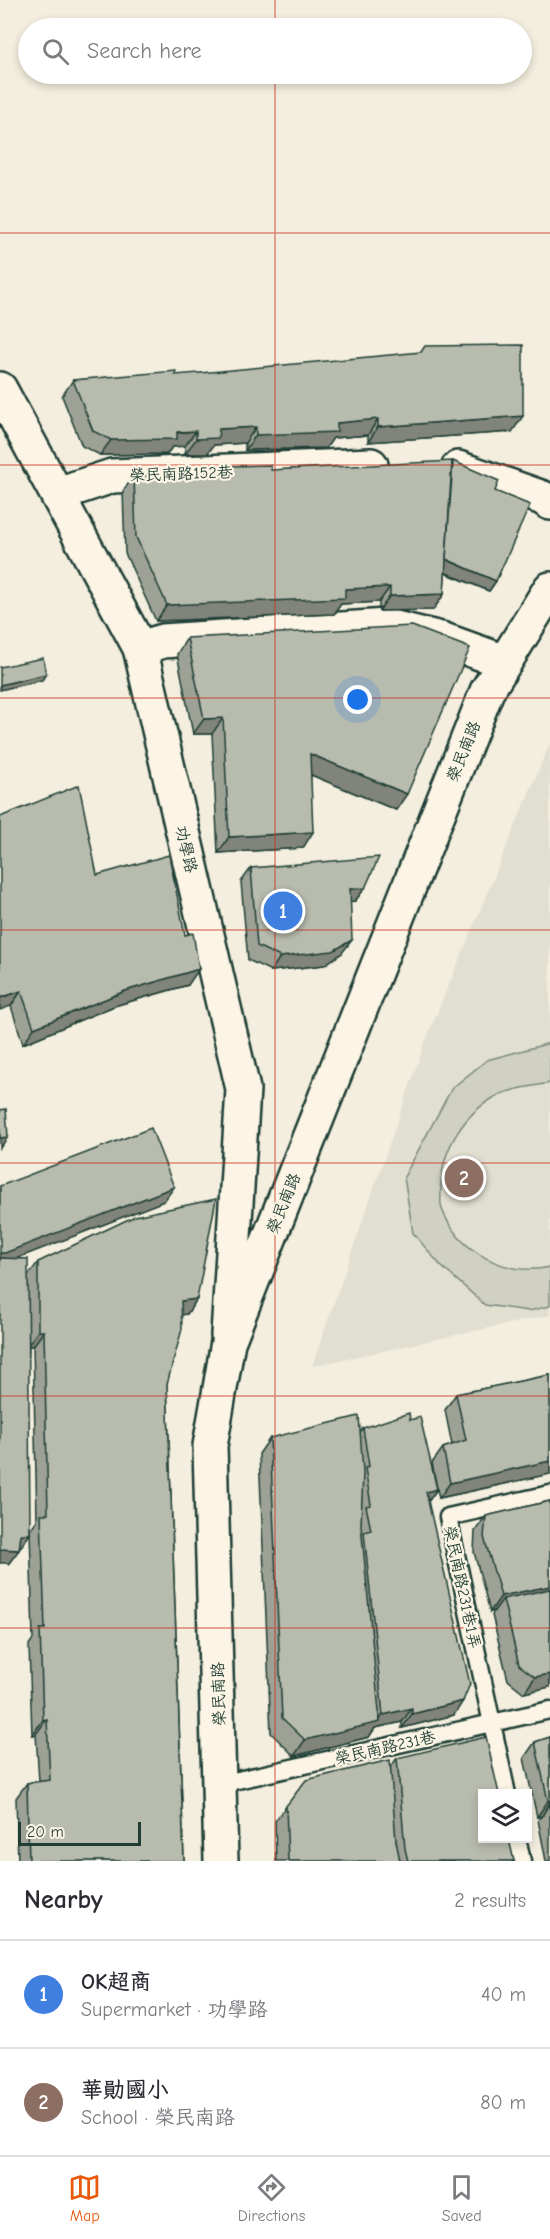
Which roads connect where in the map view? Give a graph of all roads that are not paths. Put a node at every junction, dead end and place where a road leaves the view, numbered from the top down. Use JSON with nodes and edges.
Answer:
{"nodes":[{"id":1,"x":0,"y":389,"type":"edge"},
{"id":2,"x":58,"y":494,"type":"junction"},
{"id":3,"x":550,"y":503,"type":"edge"},
{"id":4,"x":550,"y":589,"type":"edge"},
{"id":5,"x":140,"y":648,"type":"junction"},
{"id":6,"x":505,"y":662,"type":"junction"},
{"id":7,"x":228,"y":1342,"type":"junction"},
{"id":8,"x":550,"y":1494,"type":"edge"},
{"id":9,"x":550,"y":1710,"type":"edge"},
{"id":10,"x":492,"y":1724,"type":"junction"},
{"id":11,"x":220,"y":1784,"type":"junction"},
{"id":12,"x":506,"y":1789,"type":"edge"},
{"id":13,"x":518,"y":1843,"type":"edge"},
{"id":14,"x":220,"y":1861,"type":"edge"},
{"id":15,"x":522,"y":1861,"type":"edge"}],
"edges":[{"from":1,"to":2,"type":"street","name":"功學路"},
{"from":2,"to":3,"type":"street","name":"榮民南路152巷"},
{"from":2,"to":5,"type":"street","name":"功學路"},
{"from":4,"to":6,"type":"street","name":"榮民南路"},
{"from":5,"to":6,"type":"street"},
{"from":5,"to":7,"type":"street","name":"功學路"},
{"from":6,"to":7,"type":"street","name":"榮民南路"},
{"from":7,"to":11,"type":"street","name":"榮民南路"},
{"from":8,"to":10,"type":"lane","name":"榮民南路231巷1弄"},
{"from":9,"to":10,"type":"lane","name":"榮民南路231巷"},
{"from":10,"to":11,"type":"lane","name":"榮民南路231巷"},
{"from":10,"to":12,"type":"lane"},
{"from":11,"to":14,"type":"street","name":"榮民南路"},
{"from":13,"to":15,"type":"lane"}]}
